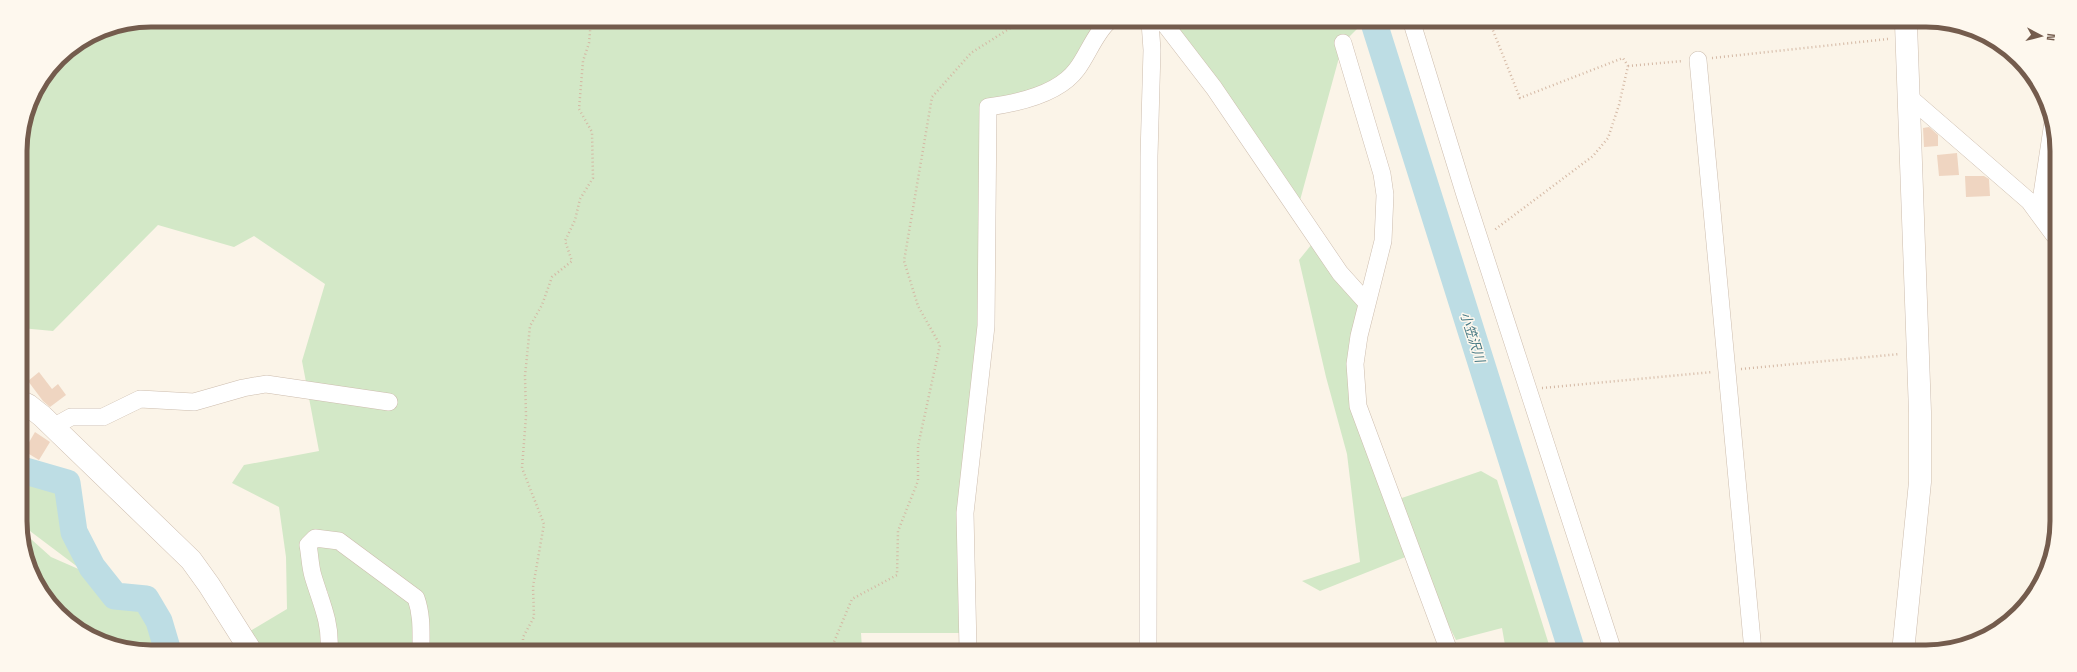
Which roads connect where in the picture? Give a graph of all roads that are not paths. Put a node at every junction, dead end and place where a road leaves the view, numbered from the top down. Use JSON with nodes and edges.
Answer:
{"nodes":[{"id":1,"x":1105,"y":27,"type":"edge"},
{"id":2,"x":1150,"y":27,"type":"edge"},
{"id":3,"x":1168,"y":27,"type":"edge"},
{"id":4,"x":1413,"y":27,"type":"edge"},
{"id":5,"x":1906,"y":31,"type":"edge"},
{"id":6,"x":1343,"y":43,"type":"dead end"},
{"id":7,"x":1698,"y":60,"type":"road end"},
{"id":8,"x":1909,"y":97,"type":"junction"},
{"id":9,"x":2050,"y":144,"type":"edge"},
{"id":10,"x":2039,"y":214,"type":"junction"},
{"id":11,"x":2050,"y":229,"type":"edge"},
{"id":12,"x":1367,"y":303,"type":"junction"},
{"id":13,"x":389,"y":402,"type":"dead end"},
{"id":14,"x":27,"y":404,"type":"edge"},
{"id":15,"x":53,"y":427,"type":"junction"},
{"id":16,"x":248,"y":645,"type":"edge"},
{"id":17,"x":329,"y":645,"type":"edge"},
{"id":18,"x":421,"y":645,"type":"edge"},
{"id":19,"x":968,"y":645,"type":"edge"},
{"id":20,"x":1148,"y":645,"type":"edge"},
{"id":21,"x":1447,"y":645,"type":"edge"},
{"id":22,"x":1611,"y":645,"type":"edge"},
{"id":23,"x":1752,"y":645,"type":"edge"},
{"id":24,"x":1904,"y":645,"type":"edge"}],
"edges":[{"from":1,"to":19,"type":"street"},
{"from":2,"to":20,"type":"street"},
{"from":3,"to":12,"type":"street"},
{"from":4,"to":22,"type":"street"},
{"from":5,"to":8,"type":"street"},
{"from":6,"to":12,"type":"street"},
{"from":7,"to":23,"type":"street"},
{"from":8,"to":10,"type":"street"},
{"from":8,"to":24,"type":"street"},
{"from":9,"to":10,"type":"street"},
{"from":10,"to":11,"type":"street"},
{"from":12,"to":21,"type":"street"},
{"from":13,"to":15,"type":"street"},
{"from":14,"to":15,"type":"street"},
{"from":15,"to":16,"type":"street"},
{"from":17,"to":18,"type":"street"}]}
